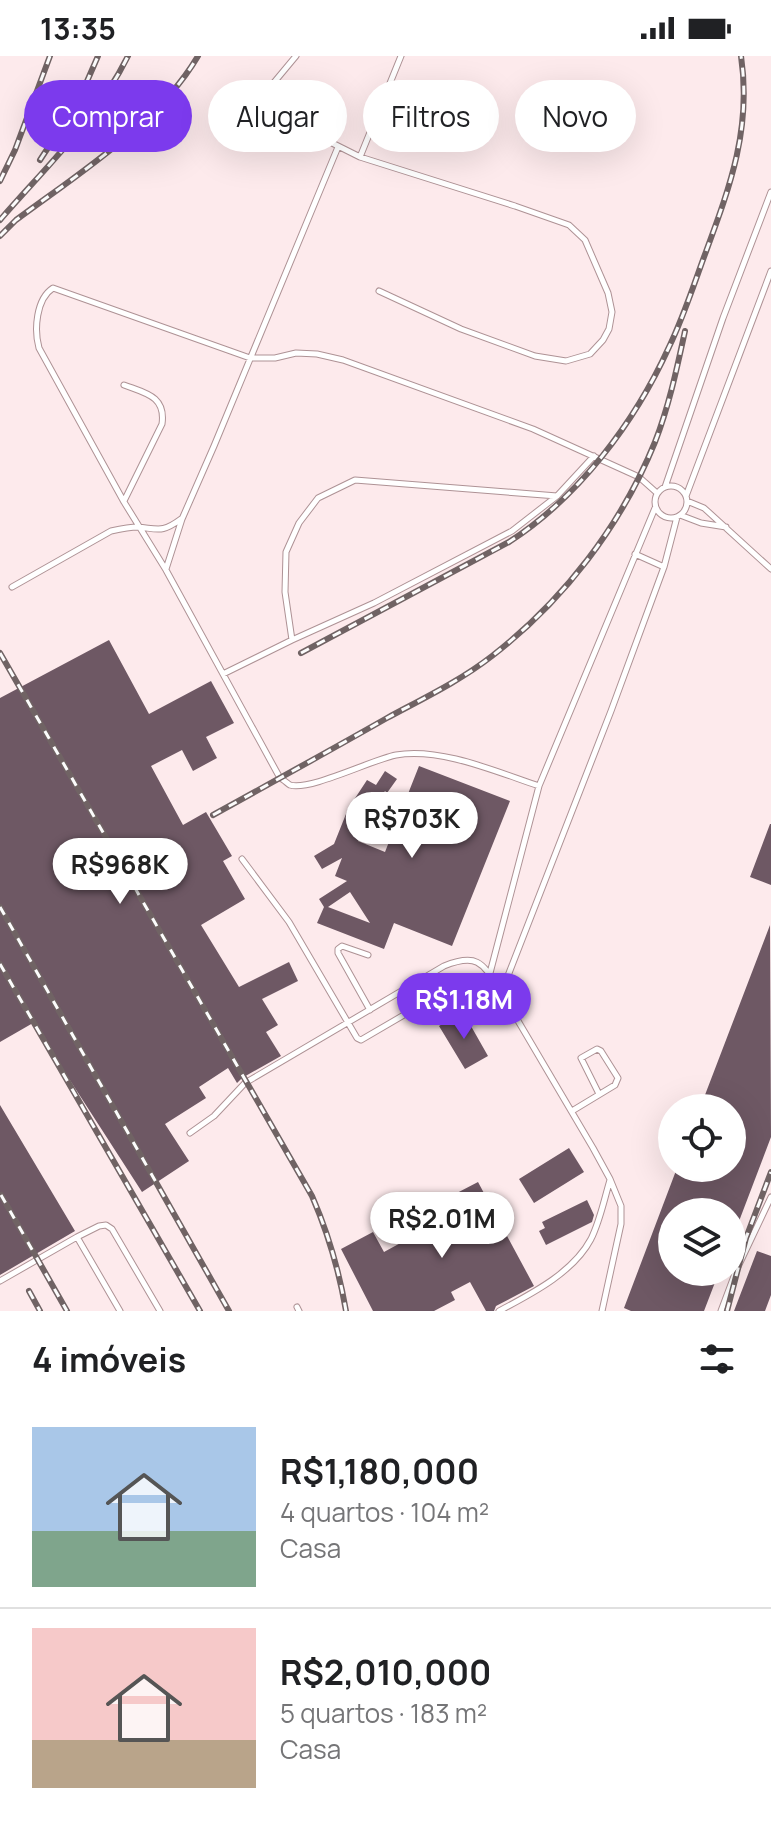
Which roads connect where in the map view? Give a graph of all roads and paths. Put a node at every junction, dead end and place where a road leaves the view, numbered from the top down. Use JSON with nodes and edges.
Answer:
{"nodes":[{"id":1,"x":296,"y":56,"type":"edge"},
{"id":2,"x":401,"y":56,"type":"edge"},
{"id":3,"x":276,"y":80,"type":"edge"},
{"id":4,"x":347,"y":151,"type":"edge"},
{"id":5,"x":336,"y":152,"type":"edge"},
{"id":6,"x":360,"y":157,"type":"junction"},
{"id":7,"x":771,"y":192,"type":"edge"},
{"id":8,"x":771,"y":271,"type":"edge"},
{"id":9,"x":379,"y":291,"type":"dead end"},
{"id":10,"x":250,"y":358,"type":"junction"},
{"id":11,"x":124,"y":385,"type":"dead end"},
{"id":12,"x":594,"y":456,"type":"junction"},
{"id":13,"x":665,"y":487,"type":"junction"},
{"id":14,"x":657,"y":493,"type":"junction"},
{"id":15,"x":557,"y":496,"type":"junction"},
{"id":16,"x":687,"y":499,"type":"junction"},
{"id":17,"x":124,"y":502,"type":"junction"},
{"id":18,"x":655,"y":508,"type":"junction"},
{"id":19,"x":678,"y":516,"type":"junction"},
{"id":20,"x":182,"y":519,"type":"junction"},
{"id":21,"x":140,"y":527,"type":"junction"},
{"id":22,"x":726,"y":527,"type":"junction"},
{"id":23,"x":635,"y":554,"type":"junction"},
{"id":24,"x":664,"y":567,"type":"junction"},
{"id":25,"x":771,"y":569,"type":"edge"},
{"id":26,"x":166,"y":570,"type":"junction"},
{"id":27,"x":12,"y":587,"type":"dead end"},
{"id":28,"x":292,"y":640,"type":"junction"},
{"id":29,"x":223,"y":674,"type":"junction"},
{"id":30,"x":539,"y":786,"type":"junction"},
{"id":31,"x":242,"y":859,"type":"dead end"},
{"id":32,"x":368,"y":955,"type":"dead end"},
{"id":33,"x":489,"y":974,"type":"junction"},
{"id":34,"x":501,"y":992,"type":"junction"},
{"id":35,"x":370,"y":1010,"type":"junction"},
{"id":36,"x":409,"y":1012,"type":"dead end"},
{"id":37,"x":348,"y":1023,"type":"junction"},
{"id":38,"x":599,"y":1094,"type":"junction"},
{"id":39,"x":572,"y":1111,"type":"junction"},
{"id":40,"x":190,"y":1133,"type":"dead end"},
{"id":41,"x":610,"y":1179,"type":"junction"},
{"id":42,"x":771,"y":1197,"type":"edge"},
{"id":43,"x":77,"y":1237,"type":"junction"},
{"id":44,"x":0,"y":1281,"type":"edge"},
{"id":45,"x":120,"y":1311,"type":"edge"},
{"id":46,"x":160,"y":1311,"type":"edge"},
{"id":47,"x":499,"y":1311,"type":"edge"},
{"id":48,"x":602,"y":1311,"type":"edge"},
{"id":49,"x":721,"y":1311,"type":"edge"}],
"edges":[{"from":1,"to":3,"type":"lane"},
{"from":2,"to":6,"type":"lane"},
{"from":4,"to":6,"type":"lane"},
{"from":5,"to":10,"type":"lane"},
{"from":6,"to":9,"type":"lane"},
{"from":7,"to":13,"type":"lane"},
{"from":8,"to":16,"type":"lane"},
{"from":10,"to":12,"type":"lane"},
{"from":10,"to":17,"type":"lane"},
{"from":10,"to":20,"type":"lane"},
{"from":11,"to":17,"type":"lane"},
{"from":12,"to":14,"type":"lane"},
{"from":12,"to":15,"type":"lane"},
{"from":13,"to":14,"type":"lane"},
{"from":13,"to":16,"type":"lane"},
{"from":14,"to":18,"type":"lane"},
{"from":15,"to":28,"type":"lane"},
{"from":15,"to":28,"type":"lane"},
{"from":16,"to":19,"type":"lane"},
{"from":16,"to":22,"type":"lane"},
{"from":17,"to":21,"type":"lane"},
{"from":18,"to":19,"type":"lane"},
{"from":18,"to":23,"type":"lane"},
{"from":19,"to":22,"type":"lane"},
{"from":19,"to":24,"type":"lane"},
{"from":20,"to":21,"type":"lane"},
{"from":20,"to":26,"type":"lane"},
{"from":21,"to":26,"type":"lane"},
{"from":21,"to":27,"type":"lane"},
{"from":22,"to":25,"type":"lane"},
{"from":23,"to":24,"type":"lane"},
{"from":23,"to":30,"type":"lane"},
{"from":24,"to":34,"type":"lane"},
{"from":26,"to":29,"type":"lane"},
{"from":28,"to":29,"type":"lane"},
{"from":29,"to":30,"type":"lane"},
{"from":30,"to":33,"type":"lane"},
{"from":31,"to":37,"type":"lane"},
{"from":32,"to":35,"type":"lane"},
{"from":33,"to":34,"type":"lane"},
{"from":33,"to":35,"type":"lane"},
{"from":34,"to":39,"type":"lane"},
{"from":35,"to":37,"type":"lane"},
{"from":36,"to":37,"type":"lane"},
{"from":37,"to":40,"type":"lane"},
{"from":38,"to":38,"type":"lane"},
{"from":38,"to":39,"type":"lane"},
{"from":39,"to":41,"type":"lane"},
{"from":41,"to":47,"type":"lane"},
{"from":41,"to":48,"type":"lane"},
{"from":42,"to":49,"type":"lane"},
{"from":43,"to":44,"type":"lane"},
{"from":43,"to":45,"type":"lane"},
{"from":43,"to":46,"type":"lane"}]}
